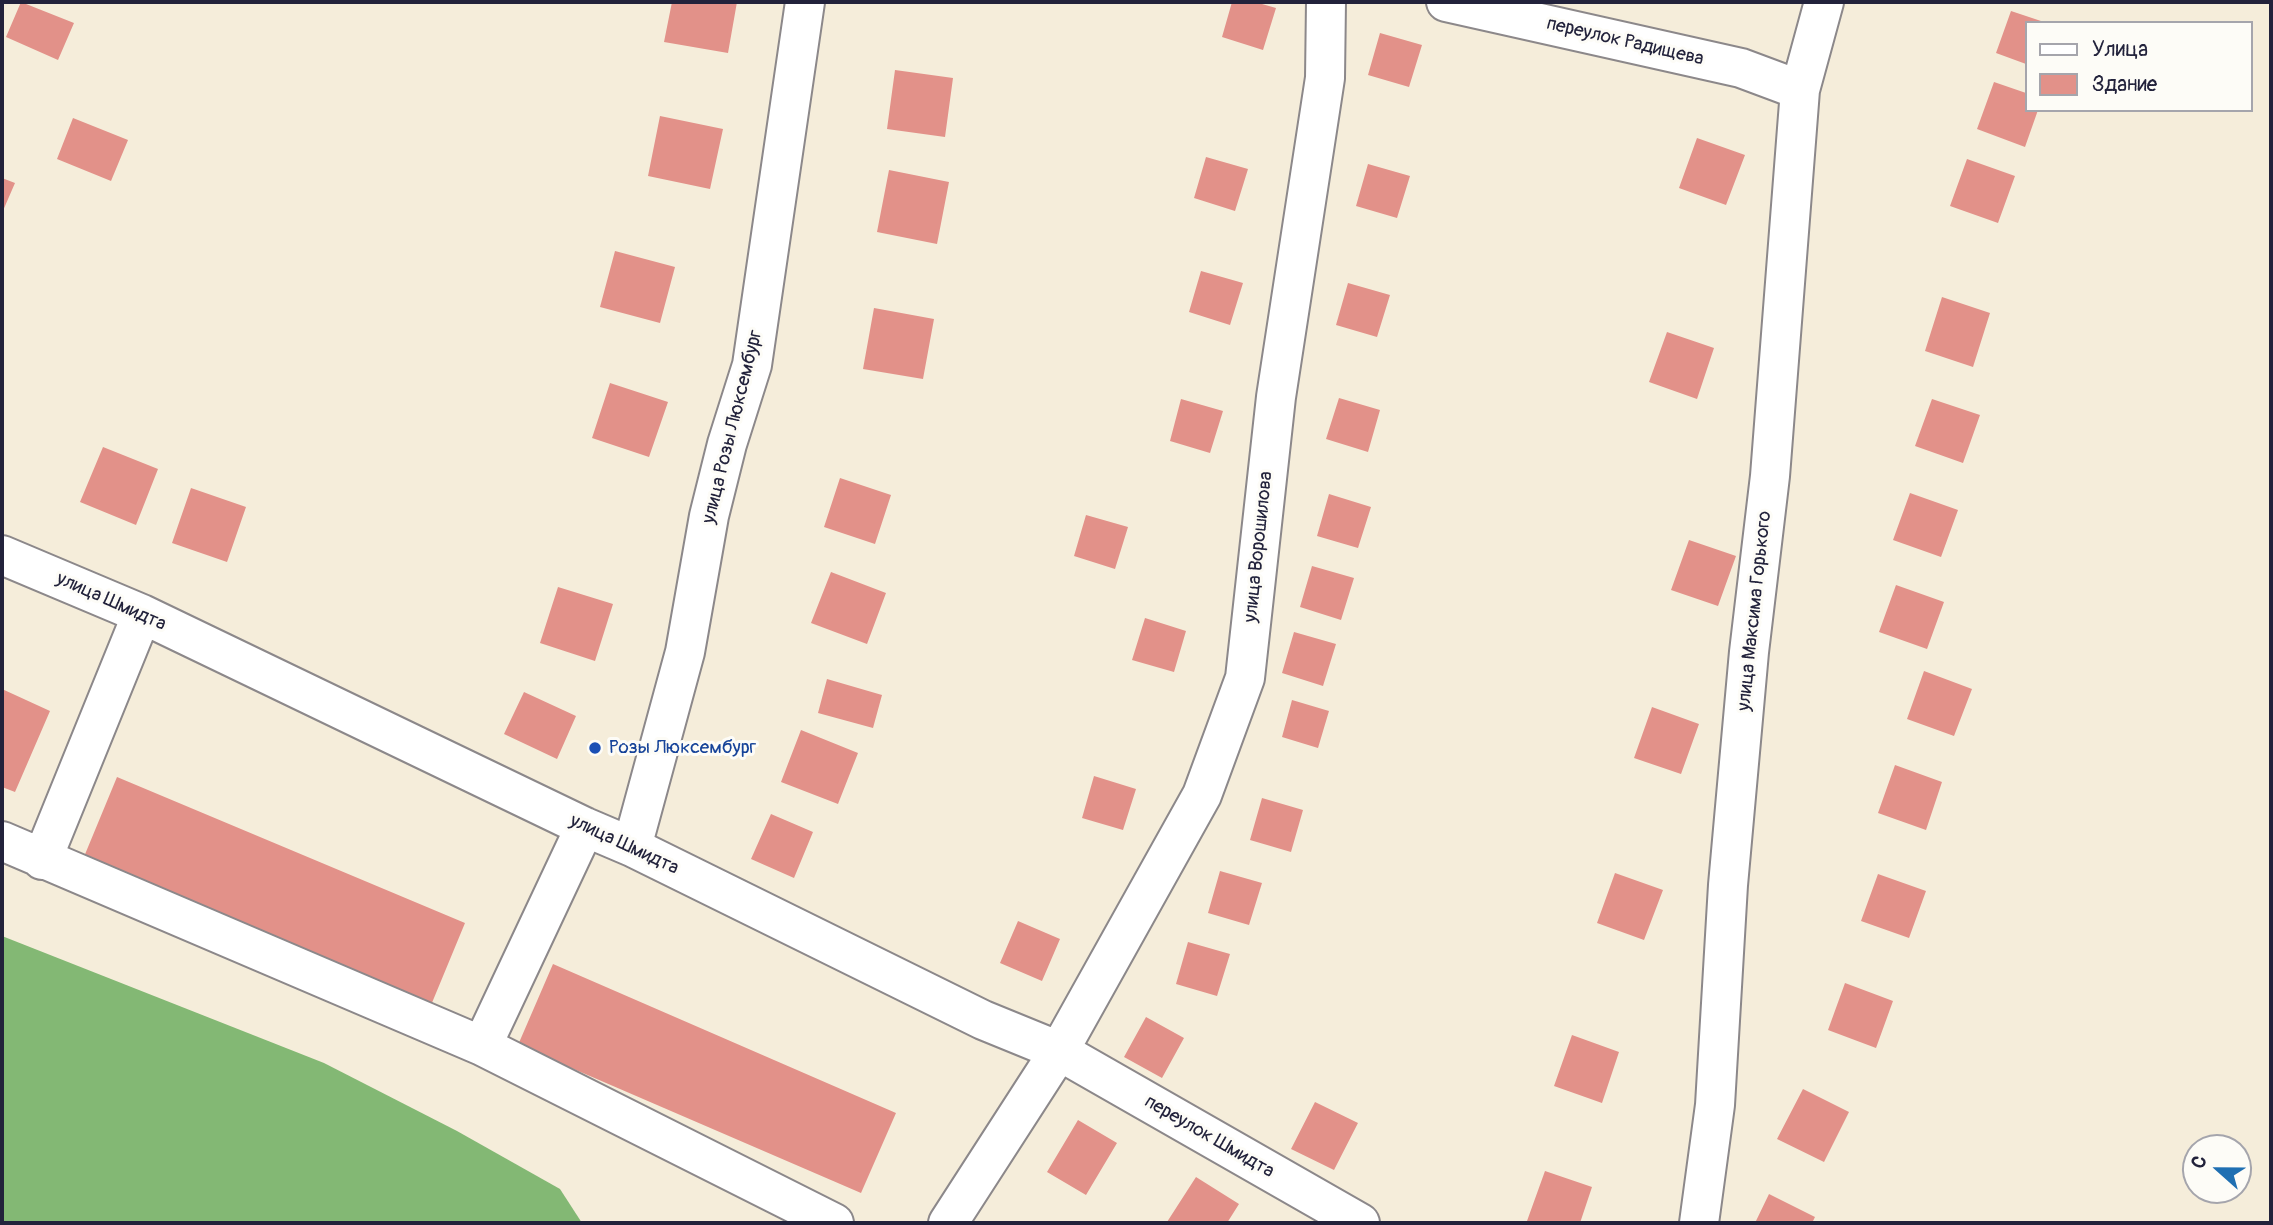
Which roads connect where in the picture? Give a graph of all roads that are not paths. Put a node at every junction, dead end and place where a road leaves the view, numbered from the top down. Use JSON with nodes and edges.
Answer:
{"nodes":[{"id":1,"x":805,"y":2,"type":"edge"},
{"id":2,"x":1326,"y":2,"type":"edge"},
{"id":3,"x":1446,"y":2,"type":"edge"},
{"id":4,"x":1824,"y":2,"type":"edge"},
{"id":5,"x":1800,"y":90,"type":"junction"},
{"id":6,"x":2,"y":555,"type":"edge"},
{"id":7,"x":142,"y":614,"type":"junction"},
{"id":8,"x":585,"y":827,"type":"junction"},
{"id":9,"x":2,"y":842,"type":"edge"},
{"id":10,"x":632,"y":847,"type":"junction"},
{"id":11,"x":42,"y":860,"type":"junction"},
{"id":12,"x":482,"y":1046,"type":"junction"},
{"id":13,"x":1059,"y":1051,"type":"junction"},
{"id":14,"x":834,"y":1223,"type":"edge"},
{"id":15,"x":948,"y":1223,"type":"edge"},
{"id":16,"x":1360,"y":1223,"type":"edge"},
{"id":17,"x":1699,"y":1223,"type":"edge"}],
"edges":[{"from":1,"to":10,"type":"street","name":"улица Розы Люксембург"},
{"from":2,"to":13,"type":"street","name":"улица Ворошилова"},
{"from":3,"to":5,"type":"street","name":"переулок Радищева"},
{"from":4,"to":5,"type":"street","name":"улица Максима Горького"},
{"from":5,"to":17,"type":"street","name":"улица Максима Горького"},
{"from":6,"to":7,"type":"street","name":"улица Шмидта"},
{"from":7,"to":8,"type":"street","name":"улица Шмидта"},
{"from":7,"to":11,"type":"street"},
{"from":8,"to":10,"type":"street","name":"улица Шмидта"},
{"from":8,"to":12,"type":"street"},
{"from":9,"to":11,"type":"street"},
{"from":10,"to":13,"type":"street","name":"улица Шмидта"},
{"from":11,"to":12,"type":"street"},
{"from":12,"to":14,"type":"street"},
{"from":13,"to":15,"type":"street"},
{"from":13,"to":16,"type":"street","name":"переулок Шмидта"}]}
